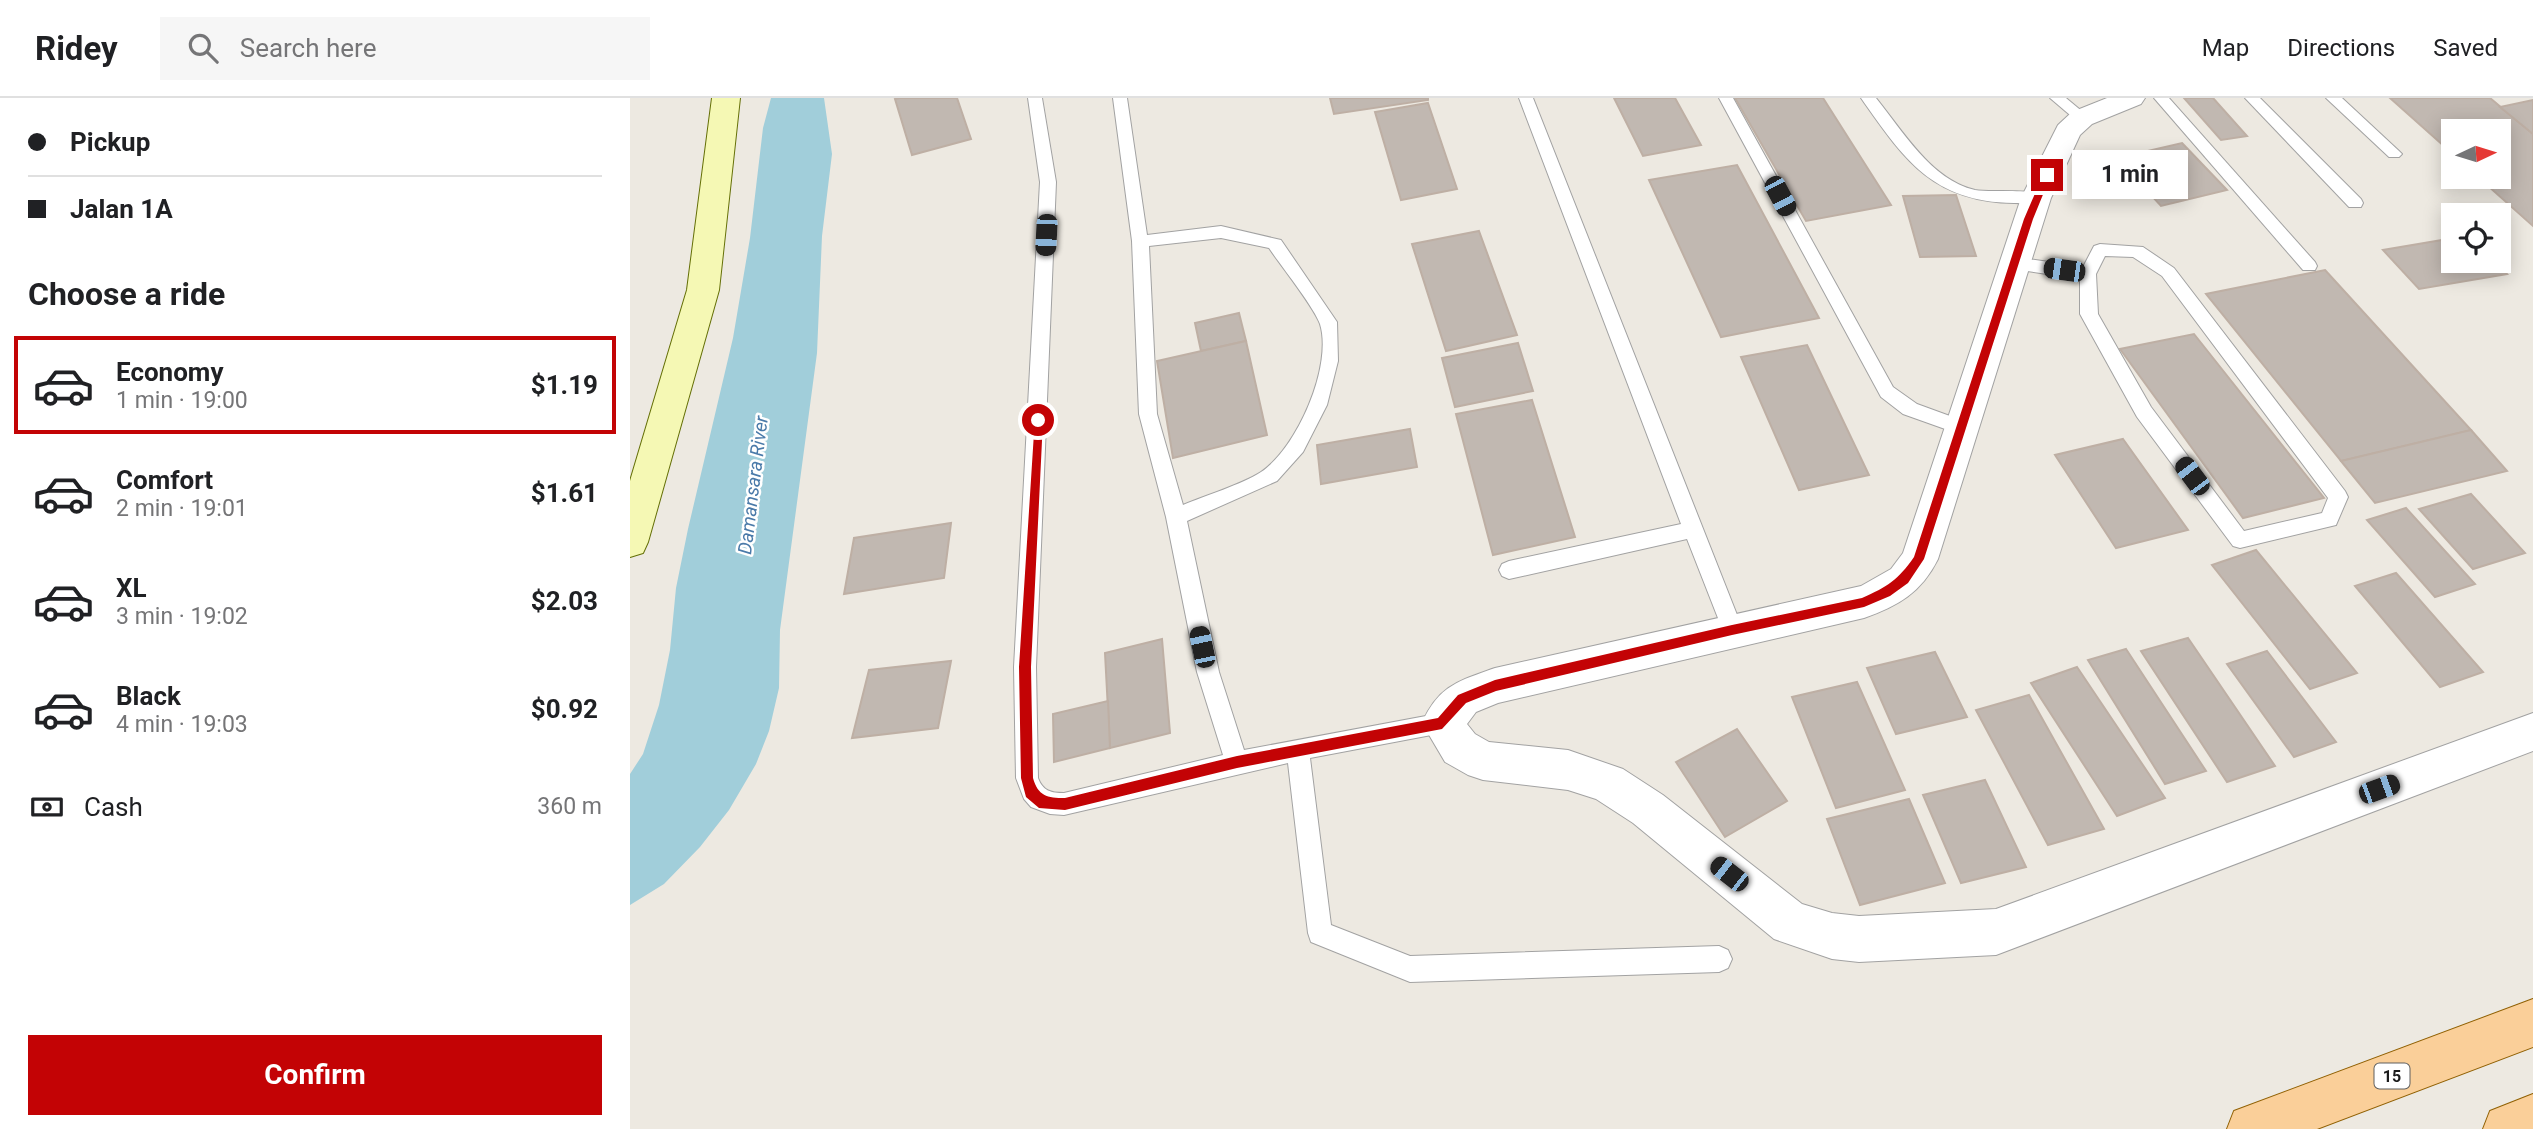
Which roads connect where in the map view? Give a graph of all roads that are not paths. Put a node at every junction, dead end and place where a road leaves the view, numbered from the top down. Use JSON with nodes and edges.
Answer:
{"nodes":[{"id":1,"x":703,"y":98,"type":"edge"},
{"id":2,"x":726,"y":98,"type":"edge"},
{"id":3,"x":1035,"y":98,"type":"edge"},
{"id":4,"x":1120,"y":98,"type":"edge"},
{"id":5,"x":1526,"y":98,"type":"edge"},
{"id":6,"x":1726,"y":98,"type":"edge"},
{"id":7,"x":1868,"y":98,"type":"edge"},
{"id":8,"x":2131,"y":98,"type":"edge"},
{"id":9,"x":2161,"y":98,"type":"edge"},
{"id":10,"x":2252,"y":98,"type":"edge"},
{"id":11,"x":2333,"y":98,"type":"edge"},
{"id":12,"x":2069,"y":108,"type":"edge"},
{"id":13,"x":2394,"y":154,"type":"dead end"},
{"id":14,"x":2036,"y":198,"type":"junction"},
{"id":15,"x":2355,"y":203,"type":"dead end"},
{"id":16,"x":1140,"y":241,"type":"junction"},
{"id":17,"x":2014,"y":264,"type":"junction"},
{"id":18,"x":2309,"y":266,"type":"dead end"},
{"id":19,"x":2088,"y":274,"type":"junction"},
{"id":20,"x":1962,"y":428,"type":"junction"},
{"id":21,"x":630,"y":451,"type":"edge"},
{"id":22,"x":1176,"y":517,"type":"junction"},
{"id":23,"x":1694,"y":529,"type":"junction"},
{"id":24,"x":630,"y":542,"type":"edge"},
{"id":25,"x":1508,"y":570,"type":"dead end"},
{"id":26,"x":1732,"y":630,"type":"junction"},
{"id":27,"x":1442,"y":723,"type":"junction"},
{"id":28,"x":2533,"y":732,"type":"edge"},
{"id":29,"x":1298,"y":749,"type":"junction"},
{"id":30,"x":1237,"y":762,"type":"junction"},
{"id":31,"x":1718,"y":960,"type":"dead end"},
{"id":32,"x":2533,"y":1023,"type":"edge"},
{"id":33,"x":2533,"y":1119,"type":"edge"},
{"id":34,"x":2252,"y":1129,"type":"edge"},
{"id":35,"x":2508,"y":1129,"type":"edge"}],
"edges":[{"from":1,"to":21,"type":"street"},
{"from":2,"to":24,"type":"street"},
{"from":3,"to":30,"type":"lane"},
{"from":4,"to":16,"type":"lane"},
{"from":5,"to":23,"type":"lane"},
{"from":6,"to":20,"type":"lane"},
{"from":7,"to":14,"type":"lane"},
{"from":8,"to":12,"type":"street"},
{"from":9,"to":18,"type":"lane"},
{"from":10,"to":15,"type":"lane"},
{"from":11,"to":13,"type":"lane"},
{"from":12,"to":14,"type":"street"},
{"from":14,"to":17,"type":"street"},
{"from":16,"to":22,"type":"lane"},
{"from":16,"to":22,"type":"lane"},
{"from":17,"to":19,"type":"lane"},
{"from":17,"to":20,"type":"street"},
{"from":19,"to":19,"type":"lane"},
{"from":20,"to":26,"type":"street"},
{"from":22,"to":30,"type":"lane"},
{"from":23,"to":25,"type":"lane"},
{"from":23,"to":26,"type":"lane"},
{"from":26,"to":27,"type":"street"},
{"from":27,"to":28,"type":"street"},
{"from":27,"to":29,"type":"lane"},
{"from":29,"to":30,"type":"lane"},
{"from":29,"to":31,"type":"lane"},
{"from":32,"to":34,"type":"main road","number":"15"},
{"from":33,"to":35,"type":"main road"}]}
